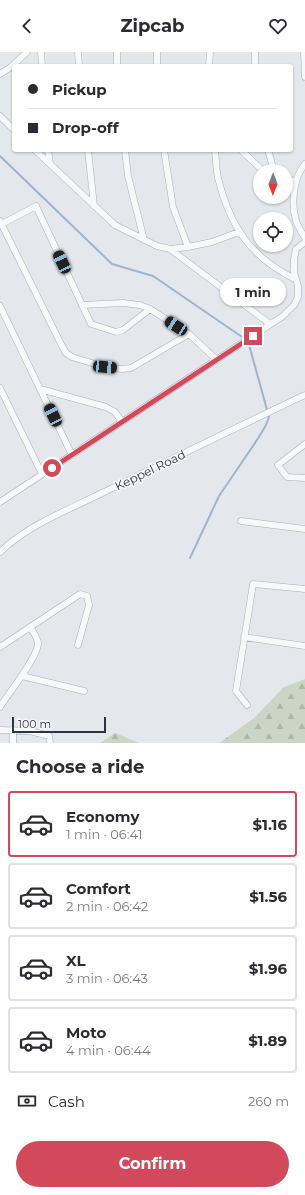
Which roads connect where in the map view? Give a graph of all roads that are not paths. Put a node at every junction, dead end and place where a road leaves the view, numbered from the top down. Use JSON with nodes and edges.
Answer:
{"nodes":[{"id":1,"x":27,"y":52,"type":"edge"},
{"id":2,"x":41,"y":52,"type":"edge"},
{"id":3,"x":78,"y":52,"type":"edge"},
{"id":4,"x":116,"y":52,"type":"edge"},
{"id":5,"x":157,"y":52,"type":"edge"},
{"id":6,"x":210,"y":52,"type":"edge"},
{"id":7,"x":255,"y":52,"type":"edge"},
{"id":8,"x":304,"y":52,"type":"edge"},
{"id":9,"x":14,"y":64,"type":"edge"},
{"id":10,"x":42,"y":64,"type":"edge"},
{"id":11,"x":79,"y":64,"type":"edge"},
{"id":12,"x":117,"y":64,"type":"edge"},
{"id":13,"x":157,"y":64,"type":"edge"},
{"id":14,"x":209,"y":64,"type":"edge"},
{"id":15,"x":255,"y":64,"type":"edge"},
{"id":16,"x":12,"y":66,"type":"edge"},
{"id":17,"x":0,"y":74,"type":"edge"},
{"id":18,"x":305,"y":77,"type":"edge"},
{"id":19,"x":0,"y":116,"type":"edge"},
{"id":20,"x":12,"y":128,"type":"edge"},
{"id":21,"x":37,"y":152,"type":"edge"},
{"id":22,"x":48,"y":152,"type":"edge"},
{"id":23,"x":88,"y":152,"type":"edge"},
{"id":24,"x":125,"y":152,"type":"edge"},
{"id":25,"x":164,"y":152,"type":"edge"},
{"id":26,"x":215,"y":152,"type":"edge"},
{"id":27,"x":244,"y":152,"type":"edge"},
{"id":28,"x":269,"y":152,"type":"edge"},
{"id":29,"x":50,"y":164,"type":"junction"},
{"id":30,"x":257,"y":164,"type":"edge"},
{"id":31,"x":272,"y":164,"type":"edge"},
{"id":32,"x":305,"y":164,"type":"edge"},
{"id":33,"x":293,"y":181,"type":"edge"},
{"id":34,"x":296,"y":182,"type":"junction"},
{"id":35,"x":94,"y":206,"type":"junction"},
{"id":36,"x":0,"y":224,"type":"edge"},
{"id":37,"x":239,"y":232,"type":"junction"},
{"id":38,"x":305,"y":238,"type":"edge"},
{"id":39,"x":144,"y":240,"type":"junction"},
{"id":40,"x":305,"y":242,"type":"edge"},
{"id":41,"x":188,"y":247,"type":"junction"},
{"id":42,"x":170,"y":249,"type":"junction"},
{"id":43,"x":295,"y":279,"type":"junction"},
{"id":44,"x":82,"y":305,"type":"junction"},
{"id":45,"x":0,"y":306,"type":"edge"},
{"id":46,"x":150,"y":309,"type":"junction"},
{"id":47,"x":270,"y":324,"type":"junction"},
{"id":48,"x":189,"y":334,"type":"junction"},
{"id":49,"x":217,"y":360,"type":"junction"},
{"id":50,"x":0,"y":388,"type":"edge"},
{"id":51,"x":40,"y":389,"type":"junction"},
{"id":52,"x":305,"y":395,"type":"edge"},
{"id":53,"x":122,"y":422,"type":"junction"},
{"id":54,"x":305,"y":444,"type":"edge"},
{"id":55,"x":72,"y":455,"type":"junction"},
{"id":56,"x":42,"y":474,"type":"junction"},
{"id":57,"x":305,"y":478,"type":"edge"},
{"id":58,"x":0,"y":502,"type":"edge"},
{"id":59,"x":240,"y":521,"type":"dead end"},
{"id":60,"x":305,"y":529,"type":"edge"},
{"id":61,"x":0,"y":552,"type":"edge"},
{"id":62,"x":305,"y":589,"type":"edge"},
{"id":63,"x":30,"y":627,"type":"junction"},
{"id":64,"x":244,"y":637,"type":"junction"},
{"id":65,"x":78,"y":645,"type":"dead end"},
{"id":66,"x":305,"y":646,"type":"edge"},
{"id":67,"x":0,"y":647,"type":"edge"},
{"id":68,"x":22,"y":676,"type":"junction"},
{"id":69,"x":84,"y":691,"type":"dead end"},
{"id":70,"x":247,"y":705,"type":"dead end"},
{"id":71,"x":0,"y":706,"type":"edge"},
{"id":72,"x":0,"y":730,"type":"edge"},
{"id":73,"x":13,"y":730,"type":"junction"},
{"id":74,"x":12,"y":743,"type":"edge"},
{"id":75,"x":50,"y":743,"type":"edge"}],
"edges":[{"from":1,"to":9,"type":"street"},
{"from":2,"to":10,"type":"street"},
{"from":3,"to":11,"type":"street"},
{"from":4,"to":12,"type":"street"},
{"from":5,"to":13,"type":"street"},
{"from":6,"to":14,"type":"street"},
{"from":7,"to":15,"type":"street"},
{"from":8,"to":18,"type":"street"},
{"from":16,"to":17,"type":"street"},
{"from":19,"to":20,"type":"street"},
{"from":21,"to":29,"type":"street"},
{"from":22,"to":29,"type":"street"},
{"from":23,"to":35,"type":"street"},
{"from":24,"to":39,"type":"street"},
{"from":25,"to":41,"type":"street"},
{"from":26,"to":37,"type":"street"},
{"from":27,"to":30,"type":"street"},
{"from":28,"to":31,"type":"street"},
{"from":29,"to":35,"type":"street"},
{"from":32,"to":34,"type":"street"},
{"from":33,"to":34,"type":"street"},
{"from":34,"to":38,"type":"street"},
{"from":35,"to":39,"type":"street"},
{"from":36,"to":44,"type":"street"},
{"from":36,"to":48,"type":"street"},
{"from":37,"to":41,"type":"street"},
{"from":37,"to":43,"type":"street"},
{"from":39,"to":42,"type":"street"},
{"from":40,"to":43,"type":"street"},
{"from":41,"to":42,"type":"street"},
{"from":42,"to":47,"type":"street"},
{"from":43,"to":47,"type":"street"},
{"from":44,"to":46,"type":"street"},
{"from":44,"to":46,"type":"street"},
{"from":45,"to":51,"type":"street"},
{"from":46,"to":48,"type":"street"},
{"from":47,"to":49,"type":"street"},
{"from":48,"to":49,"type":"street"},
{"from":49,"to":53,"type":"street"},
{"from":50,"to":56,"type":"street"},
{"from":51,"to":53,"type":"street"},
{"from":51,"to":55,"type":"street"},
{"from":52,"to":61,"type":"street","name":"Keppel Road"},
{"from":53,"to":55,"type":"street"},
{"from":54,"to":57,"type":"street"},
{"from":55,"to":56,"type":"street"},
{"from":56,"to":58,"type":"street"},
{"from":59,"to":60,"type":"street"},
{"from":62,"to":64,"type":"street"},
{"from":63,"to":65,"type":"street"},
{"from":63,"to":67,"type":"street"},
{"from":63,"to":68,"type":"street"},
{"from":64,"to":66,"type":"street"},
{"from":64,"to":70,"type":"street"},
{"from":68,"to":69,"type":"street"},
{"from":68,"to":71,"type":"street"},
{"from":72,"to":73,"type":"street"},
{"from":73,"to":74,"type":"street"},
{"from":73,"to":75,"type":"street"}]}
